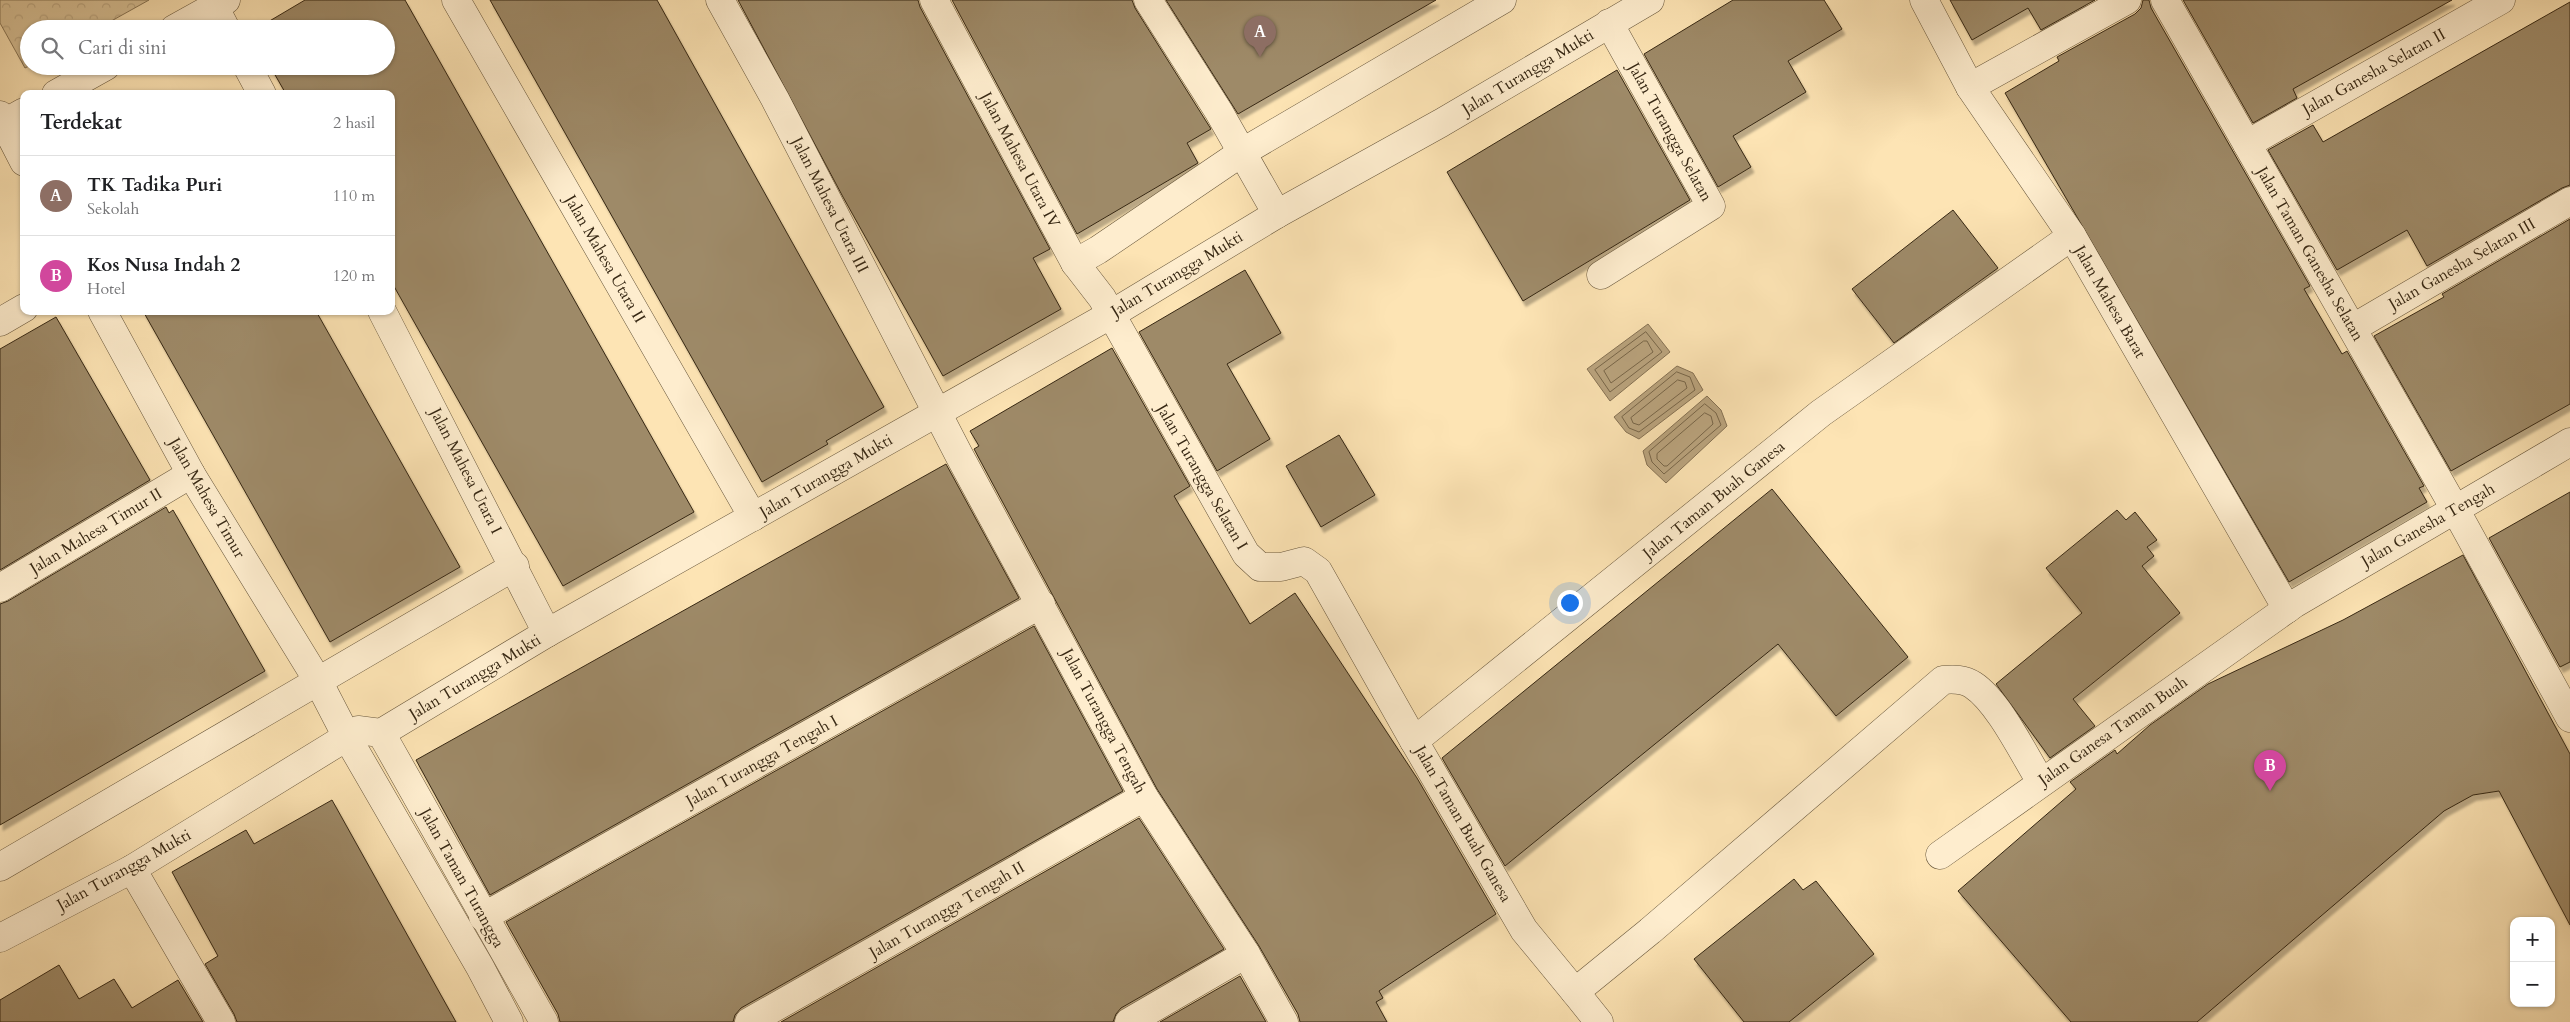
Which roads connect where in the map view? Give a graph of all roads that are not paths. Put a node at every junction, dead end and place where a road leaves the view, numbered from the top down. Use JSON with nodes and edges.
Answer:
{"nodes":[{"id":1,"x":456,"y":0,"type":"edge"},
{"id":2,"x":720,"y":0,"type":"edge"},
{"id":3,"x":934,"y":0,"type":"edge"},
{"id":4,"x":1148,"y":0,"type":"edge"},
{"id":5,"x":1502,"y":0,"type":"edge"},
{"id":6,"x":1650,"y":0,"type":"edge"},
{"id":7,"x":1924,"y":0,"type":"edge"},
{"id":8,"x":2127,"y":0,"type":"edge"},
{"id":9,"x":2165,"y":0,"type":"edge"},
{"id":10,"x":2501,"y":0,"type":"edge"},
{"id":11,"x":222,"y":12,"type":"edge"},
{"id":12,"x":199,"y":20,"type":"edge"},
{"id":13,"x":1609,"y":23,"type":"junction"},
{"id":14,"x":90,"y":75,"type":"edge"},
{"id":15,"x":252,"y":75,"type":"edge"},
{"id":16,"x":1970,"y":87,"type":"junction"},
{"id":17,"x":63,"y":90,"type":"edge"},
{"id":18,"x":260,"y":90,"type":"edge"},
{"id":19,"x":9,"y":117,"type":"edge"},
{"id":20,"x":2247,"y":144,"type":"junction"},
{"id":21,"x":20,"y":150,"type":"edge"},
{"id":22,"x":1241,"y":153,"type":"junction"},
{"id":23,"x":2570,"y":201,"type":"edge"},
{"id":24,"x":1277,"y":214,"type":"junction"},
{"id":25,"x":2072,"y":236,"type":"junction"},
{"id":26,"x":1075,"y":263,"type":"junction"},
{"id":27,"x":1601,"y":275,"type":"dead end"},
{"id":28,"x":20,"y":310,"type":"edge"},
{"id":29,"x":104,"y":315,"type":"edge"},
{"id":30,"x":384,"y":315,"type":"edge"},
{"id":31,"x":1110,"y":315,"type":"junction"},
{"id":32,"x":0,"y":322,"type":"edge"},
{"id":33,"x":2353,"y":328,"type":"junction"},
{"id":34,"x":938,"y":412,"type":"junction"},
{"id":35,"x":2570,"y":442,"type":"edge"},
{"id":36,"x":192,"y":474,"type":"junction"},
{"id":37,"x":2456,"y":509,"type":"junction"},
{"id":38,"x":753,"y":517,"type":"junction"},
{"id":39,"x":515,"y":566,"type":"junction"},
{"id":40,"x":0,"y":588,"type":"edge"},
{"id":41,"x":1041,"y":604,"type":"junction"},
{"id":42,"x":2287,"y":609,"type":"junction"},
{"id":43,"x":548,"y":633,"type":"junction"},
{"id":44,"x":318,"y":681,"type":"junction"},
{"id":45,"x":2566,"y":700,"type":"edge"},
{"id":46,"x":382,"y":734,"type":"junction"},
{"id":47,"x":347,"y":737,"type":"junction"},
{"id":48,"x":1414,"y":741,"type":"junction"},
{"id":49,"x":2041,"y":782,"type":"junction"},
{"id":50,"x":1144,"y":797,"type":"junction"},
{"id":51,"x":1940,"y":855,"type":"dead end"},
{"id":52,"x":0,"y":867,"type":"edge"},
{"id":53,"x":132,"y":869,"type":"junction"},
{"id":54,"x":484,"y":917,"type":"junction"},
{"id":55,"x":0,"y":938,"type":"edge"},
{"id":56,"x":503,"y":951,"type":"junction"},
{"id":57,"x":1246,"y":954,"type":"junction"},
{"id":58,"x":480,"y":967,"type":"junction"},
{"id":59,"x":1575,"y":992,"type":"junction"},
{"id":60,"x":221,"y":1022,"type":"edge"},
{"id":61,"x":509,"y":1022,"type":"edge"},
{"id":62,"x":544,"y":1022,"type":"edge"},
{"id":63,"x":749,"y":1022,"type":"edge"},
{"id":64,"x":1129,"y":1022,"type":"edge"},
{"id":65,"x":1284,"y":1022,"type":"edge"},
{"id":66,"x":1599,"y":1022,"type":"edge"}],
"edges":[{"from":1,"to":38,"type":"street","name":"Jalan Mahesa Utara II"},
{"from":2,"to":34,"type":"street","name":"Jalan Mahesa Utara III"},
{"from":3,"to":26,"type":"street","name":"Jalan Mahesa Utara IV"},
{"from":4,"to":22,"type":"street"},
{"from":5,"to":22,"type":"street"},
{"from":6,"to":13,"type":"street","name":"Jalan Turangga Mukti"},
{"from":7,"to":16,"type":"street","name":"Jalan Mahesa Barat"},
{"from":8,"to":16,"type":"street"},
{"from":9,"to":20,"type":"street","name":"Jalan Taman Ganesha Selatan"},
{"from":10,"to":20,"type":"street","name":"Jalan Ganesha Selatan II"},
{"from":11,"to":12,"type":"street"},
{"from":13,"to":24,"type":"street","name":"Jalan Turangga Mukti"},
{"from":13,"to":27,"type":"street","name":"Jalan Turangga Selatan"},
{"from":14,"to":17,"type":"street"},
{"from":15,"to":18,"type":"street"},
{"from":16,"to":25,"type":"street","name":"Jalan Mahesa Barat"},
{"from":19,"to":21,"type":"street"},
{"from":20,"to":33,"type":"street","name":"Jalan Taman Ganesha Selatan"},
{"from":22,"to":24,"type":"street"},
{"from":22,"to":26,"type":"street"},
{"from":23,"to":33,"type":"street","name":"Jalan Ganesha Selatan III"},
{"from":24,"to":31,"type":"street","name":"Jalan Turangga Mukti"},
{"from":25,"to":42,"type":"street","name":"Jalan Mahesa Barat"},
{"from":25,"to":48,"type":"street","name":"Jalan Taman Buah Ganesa"},
{"from":26,"to":31,"type":"street","name":"Jalan Mahesa Utara IV"},
{"from":28,"to":32,"type":"street"},
{"from":29,"to":36,"type":"street","name":"Jalan Mahesa Timur"},
{"from":30,"to":39,"type":"street","name":"Jalan Mahesa Utara I"},
{"from":31,"to":34,"type":"street","name":"Jalan Turangga Mukti"},
{"from":31,"to":48,"type":"street","name":"Jalan Turangga Selatan I"},
{"from":33,"to":37,"type":"street","name":"Jalan Taman Ganesha Selatan"},
{"from":34,"to":38,"type":"street","name":"Jalan Turangga Mukti"},
{"from":34,"to":41,"type":"street","name":"Jalan Turangga Tengah"},
{"from":35,"to":37,"type":"street","name":"Jalan Ganesha Tengah"},
{"from":36,"to":40,"type":"street","name":"Jalan Mahesa Timur II"},
{"from":36,"to":44,"type":"street","name":"Jalan Mahesa Timur"},
{"from":37,"to":42,"type":"street","name":"Jalan Ganesha Tengah"},
{"from":37,"to":45,"type":"street","name":"Jalan Taman Ganesha Selatan"},
{"from":38,"to":43,"type":"street","name":"Jalan Turangga Mukti"},
{"from":39,"to":43,"type":"street","name":"Jalan Mahesa Utara I"},
{"from":39,"to":44,"type":"street"},
{"from":41,"to":50,"type":"street","name":"Jalan Turangga Tengah"},
{"from":41,"to":54,"type":"street","name":"Jalan Turangga Tengah I"},
{"from":42,"to":49,"type":"street","name":"Jalan Ganesa Taman Buah"},
{"from":43,"to":46,"type":"street","name":"Jalan Turangga Mukti"},
{"from":44,"to":47,"type":"street","name":"Jalan Mahesa Timur"},
{"from":44,"to":52,"type":"street"},
{"from":46,"to":47,"type":"street","name":"Jalan Turangga Mukti"},
{"from":46,"to":54,"type":"street","name":"Jalan Taman Turangga"},
{"from":47,"to":53,"type":"street","name":"Jalan Turangga Mukti"},
{"from":47,"to":58,"type":"street","name":"Jalan Taman Turangga"},
{"from":48,"to":59,"type":"street","name":"Jalan Taman Buah Ganesa"},
{"from":49,"to":51,"type":"street","name":"Jalan Ganesa Taman Buah"},
{"from":49,"to":59,"type":"street"},
{"from":50,"to":57,"type":"street","name":"Jalan Turangga Tengah"},
{"from":50,"to":63,"type":"street","name":"Jalan Turangga Tengah II"},
{"from":53,"to":55,"type":"street","name":"Jalan Turangga Mukti"},
{"from":53,"to":60,"type":"street"},
{"from":54,"to":56,"type":"street","name":"Jalan Taman Turangga"},
{"from":56,"to":58,"type":"street"},
{"from":56,"to":62,"type":"street","name":"Jalan Taman Turangga"},
{"from":57,"to":64,"type":"street"},
{"from":57,"to":65,"type":"street","name":"Jalan Turangga Tengah"},
{"from":58,"to":61,"type":"street","name":"Jalan Taman Turangga"},
{"from":59,"to":66,"type":"street","name":"Jalan Taman Buah Ganesa"}]}
